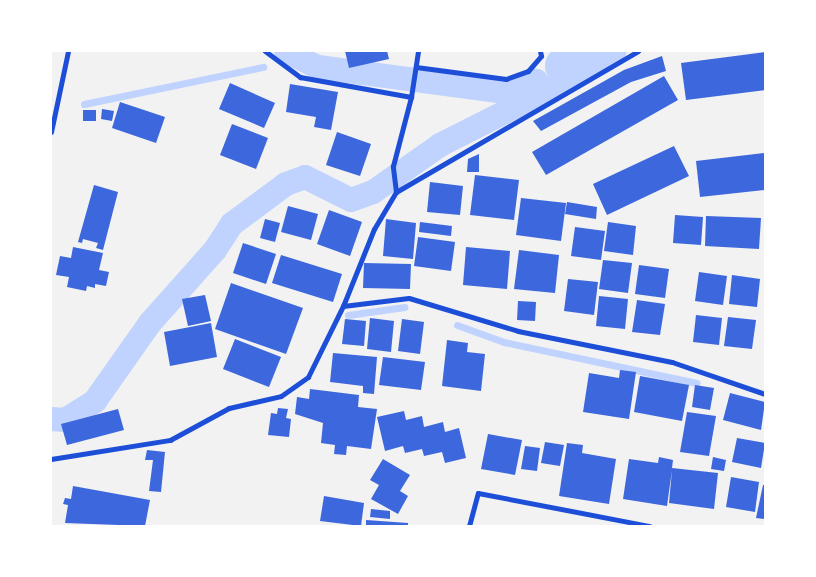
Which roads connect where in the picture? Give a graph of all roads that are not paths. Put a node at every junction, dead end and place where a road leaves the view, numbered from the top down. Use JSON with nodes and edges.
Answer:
{"nodes":[{"id":1,"x":68,"y":51,"type":"edge"},
{"id":2,"x":265,"y":51,"type":"edge"},
{"id":3,"x":418,"y":51,"type":"edge"},
{"id":4,"x":540,"y":51,"type":"edge"},
{"id":5,"x":638,"y":51,"type":"edge"},
{"id":6,"x":416,"y":66,"type":"junction"},
{"id":7,"x":411,"y":97,"type":"junction"},
{"id":8,"x":51,"y":132,"type":"edge"},
{"id":9,"x":396,"y":192,"type":"junction"},
{"id":10,"x":343,"y":306,"type":"junction"},
{"id":11,"x":765,"y":394,"type":"edge"},
{"id":12,"x":51,"y":459,"type":"edge"},
{"id":13,"x":468,"y":526,"type":"edge"},
{"id":14,"x":650,"y":526,"type":"edge"}],
"edges":[{"from":1,"to":8,"type":"street"},
{"from":2,"to":7,"type":"street"},
{"from":3,"to":6,"type":"street"},
{"from":4,"to":6,"type":"street"},
{"from":5,"to":9,"type":"street"},
{"from":6,"to":7,"type":"street"},
{"from":7,"to":9,"type":"street"},
{"from":9,"to":10,"type":"street"},
{"from":10,"to":11,"type":"street"},
{"from":10,"to":12,"type":"street"},
{"from":13,"to":14,"type":"street"}]}
